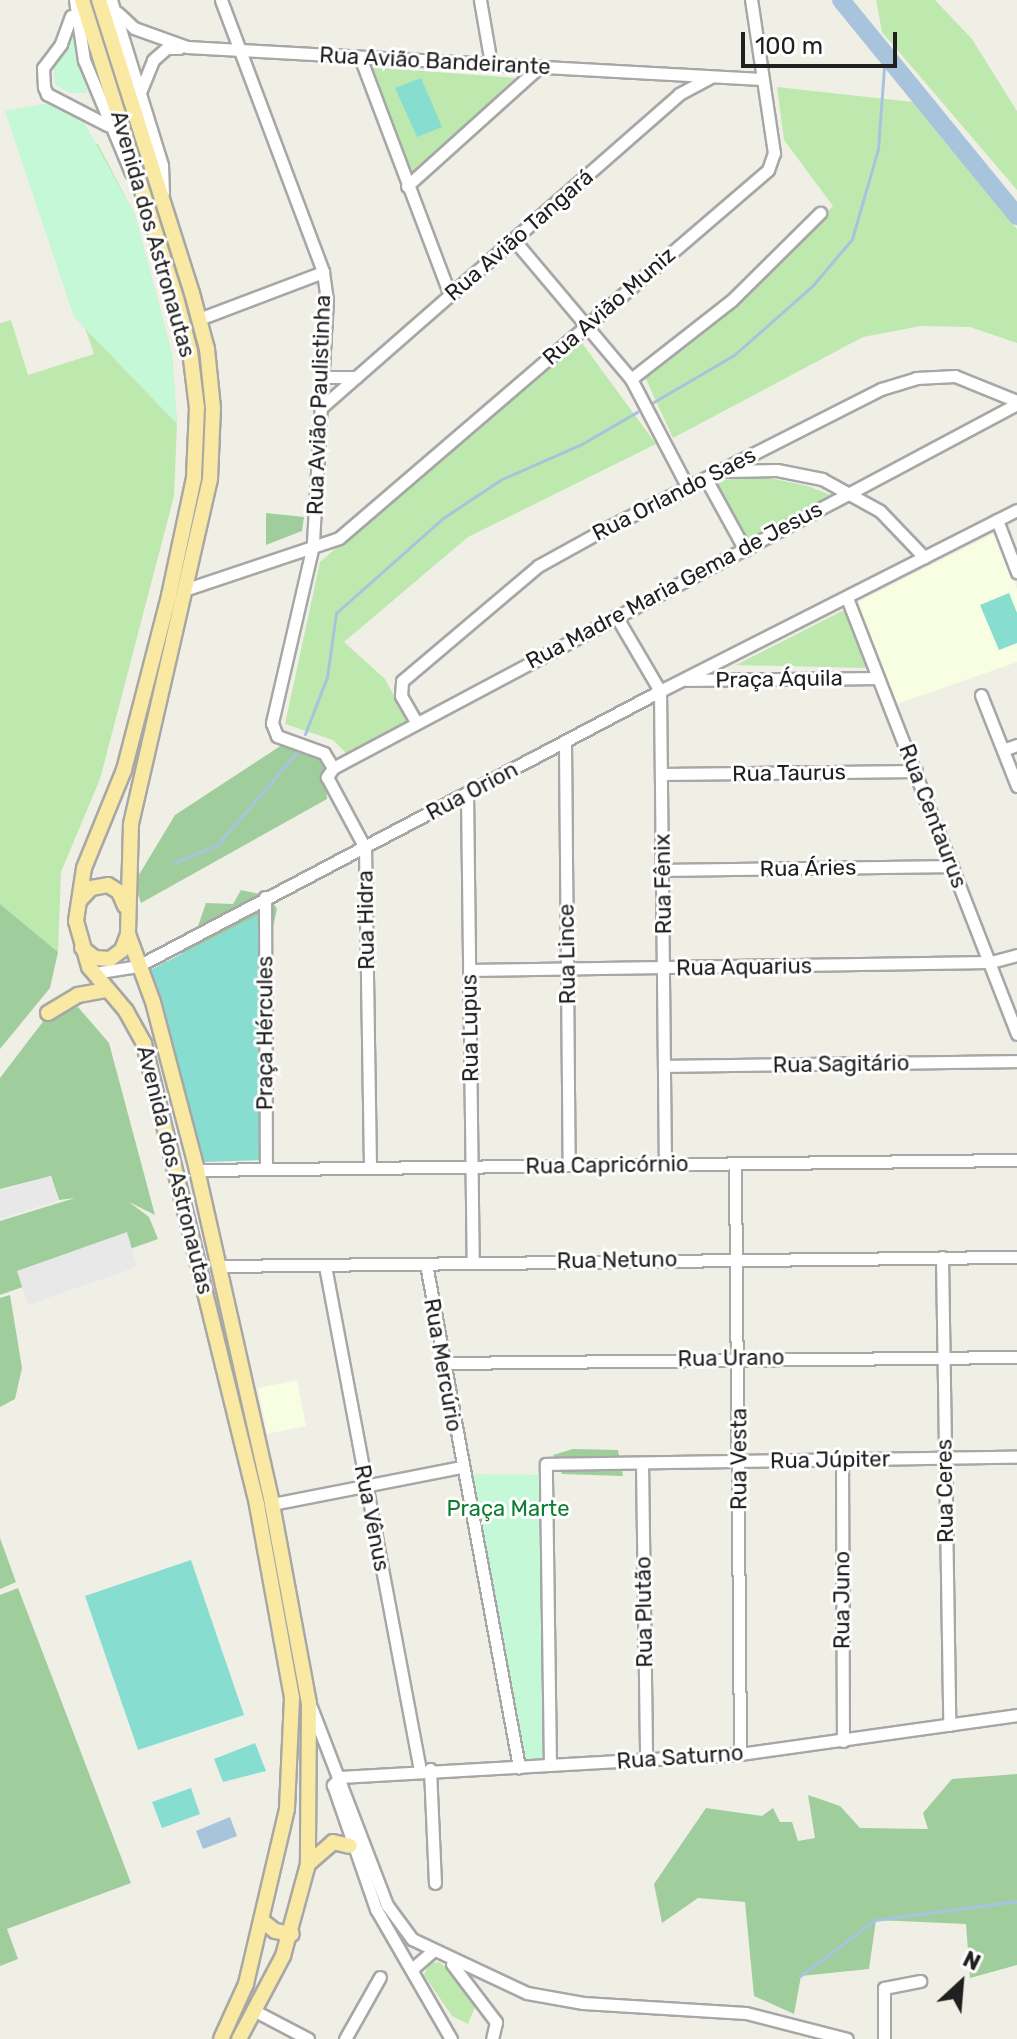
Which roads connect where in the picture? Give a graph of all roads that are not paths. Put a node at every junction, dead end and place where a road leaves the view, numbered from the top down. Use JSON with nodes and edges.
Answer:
{"nodes":[{"id":1,"x":75,"y":0,"type":"edge"},
{"id":2,"x":82,"y":0,"type":"edge"},
{"id":3,"x":99,"y":0,"type":"edge"},
{"id":4,"x":111,"y":0,"type":"edge"},
{"id":5,"x":221,"y":0,"type":"edge"},
{"id":6,"x":480,"y":0,"type":"edge"},
{"id":7,"x":751,"y":0,"type":"edge"},
{"id":8,"x":118,"y":13,"type":"junction"},
{"id":9,"x":187,"y":47,"type":"junction"},
{"id":10,"x":238,"y":50,"type":"junction"},
{"id":11,"x":360,"y":57,"type":"junction"},
{"id":12,"x":491,"y":64,"type":"junction"},
{"id":13,"x":539,"y":67,"type":"junction"},
{"id":14,"x":673,"y":75,"type":"junction"},
{"id":15,"x":710,"y":77,"type":"junction"},
{"id":16,"x":761,"y":79,"type":"junction"},
{"id":17,"x":141,"y":93,"type":"junction"},
{"id":18,"x":679,"y":94,"type":"junction"},
{"id":19,"x":144,"y":120,"type":"junction"},
{"id":20,"x":116,"y":127,"type":"junction"},
{"id":21,"x":407,"y":186,"type":"junction"},
{"id":22,"x":820,"y":213,"type":"dead end"},
{"id":23,"x":514,"y":240,"type":"junction"},
{"id":24,"x":323,"y":272,"type":"junction"},
{"id":25,"x":450,"y":295,"type":"junction"},
{"id":26,"x":199,"y":319,"type":"junction"},
{"id":27,"x":587,"y":324,"type":"junction"},
{"id":28,"x":360,"y":375,"type":"junction"},
{"id":29,"x":325,"y":377,"type":"junction"},
{"id":30,"x":631,"y":379,"type":"junction"},
{"id":31,"x":1017,"y":403,"type":"edge"},
{"id":32,"x":323,"y":406,"type":"junction"},
{"id":33,"x":775,"y":442,"type":"junction"},
{"id":34,"x":777,"y":470,"type":"junction"},
{"id":35,"x":722,"y":471,"type":"junction"},
{"id":36,"x":706,"y":479,"type":"junction"},
{"id":37,"x":688,"y":488,"type":"junction"},
{"id":38,"x":850,"y":492,"type":"junction"},
{"id":39,"x":1017,"y":510,"type":"edge"},
{"id":40,"x":997,"y":520,"type":"junction"},
{"id":41,"x":313,"y":545,"type":"junction"},
{"id":42,"x":745,"y":550,"type":"junction"},
{"id":43,"x":924,"y":557,"type":"junction"},
{"id":44,"x":1017,"y":572,"type":"edge"},
{"id":45,"x":184,"y":590,"type":"junction"},
{"id":46,"x":847,"y":598,"type":"junction"},
{"id":47,"x":616,"y":616,"type":"junction"},
{"id":48,"x":720,"y":660,"type":"junction"},
{"id":49,"x":721,"y":678,"type":"junction"},
{"id":50,"x":878,"y":678,"type":"junction"},
{"id":51,"x":680,"y":681,"type":"junction"},
{"id":52,"x":660,"y":691,"type":"junction"},
{"id":53,"x":981,"y":695,"type":"dead end"},
{"id":54,"x":415,"y":720,"type":"junction"},
{"id":55,"x":565,"y":743,"type":"junction"},
{"id":56,"x":1017,"y":745,"type":"edge"},
{"id":57,"x":1003,"y":750,"type":"junction"},
{"id":58,"x":333,"y":768,"type":"junction"},
{"id":59,"x":916,"y":771,"type":"junction"},
{"id":60,"x":662,"y":774,"type":"junction"},
{"id":61,"x":1017,"y":786,"type":"edge"},
{"id":62,"x":467,"y":793,"type":"junction"},
{"id":63,"x":365,"y":848,"type":"junction"},
{"id":64,"x":952,"y":866,"type":"junction"},
{"id":65,"x":663,"y":870,"type":"junction"},
{"id":66,"x":265,"y":897,"type":"junction"},
{"id":67,"x":79,"y":901,"type":"junction"},
{"id":68,"x":126,"y":911,"type":"junction"},
{"id":69,"x":128,"y":934,"type":"junction"},
{"id":70,"x":78,"y":941,"type":"junction"},
{"id":71,"x":1017,"y":955,"type":"edge"},
{"id":72,"x":991,"y":962,"type":"junction"},
{"id":73,"x":138,"y":966,"type":"junction"},
{"id":74,"x":664,"y":968,"type":"junction"},
{"id":75,"x":567,"y":969,"type":"junction"},
{"id":76,"x":469,"y":970,"type":"junction"},
{"id":77,"x":94,"y":973,"type":"junction"},
{"id":78,"x":107,"y":990,"type":"junction"},
{"id":79,"x":48,"y":1013,"type":"dead end"},
{"id":80,"x":1017,"y":1034,"type":"edge"},
{"id":81,"x":1017,"y":1061,"type":"edge"},
{"id":82,"x":664,"y":1066,"type":"junction"},
{"id":83,"x":1017,"y":1160,"type":"edge"},
{"id":84,"x":665,"y":1164,"type":"junction"},
{"id":85,"x":735,"y":1164,"type":"junction"},
{"id":86,"x":569,"y":1165,"type":"junction"},
{"id":87,"x":471,"y":1166,"type":"junction"},
{"id":88,"x":370,"y":1167,"type":"junction"},
{"id":89,"x":266,"y":1169,"type":"junction"},
{"id":90,"x":197,"y":1170,"type":"junction"},
{"id":91,"x":942,"y":1257,"type":"junction"},
{"id":92,"x":1017,"y":1257,"type":"edge"},
{"id":93,"x":738,"y":1258,"type":"junction"},
{"id":94,"x":473,"y":1263,"type":"junction"},
{"id":95,"x":426,"y":1264,"type":"junction"},
{"id":96,"x":218,"y":1266,"type":"junction"},
{"id":97,"x":325,"y":1266,"type":"junction"},
{"id":98,"x":739,"y":1357,"type":"junction"},
{"id":99,"x":1017,"y":1357,"type":"edge"},
{"id":100,"x":944,"y":1358,"type":"junction"},
{"id":101,"x":444,"y":1363,"type":"junction"},
{"id":102,"x":1017,"y":1457,"type":"edge"},
{"id":103,"x":944,"y":1458,"type":"junction"},
{"id":104,"x":842,"y":1459,"type":"junction"},
{"id":105,"x":740,"y":1462,"type":"junction"},
{"id":106,"x":642,"y":1463,"type":"junction"},
{"id":107,"x":461,"y":1467,"type":"junction"},
{"id":108,"x":365,"y":1483,"type":"junction"},
{"id":109,"x":272,"y":1504,"type":"junction"},
{"id":110,"x":309,"y":1703,"type":"junction"},
{"id":111,"x":1017,"y":1715,"type":"edge"},
{"id":112,"x":949,"y":1725,"type":"junction"},
{"id":113,"x":843,"y":1741,"type":"junction"},
{"id":114,"x":740,"y":1754,"type":"junction"},
{"id":115,"x":646,"y":1761,"type":"junction"},
{"id":116,"x":550,"y":1765,"type":"junction"},
{"id":117,"x":519,"y":1767,"type":"junction"},
{"id":118,"x":425,"y":1770,"type":"junction"},
{"id":119,"x":340,"y":1777,"type":"junction"},
{"id":120,"x":350,"y":1846,"type":"junction"},
{"id":121,"x":308,"y":1864,"type":"junction"},
{"id":122,"x":435,"y":1883,"type":"dead end"},
{"id":123,"x":261,"y":1920,"type":"junction"},
{"id":124,"x":292,"y":1934,"type":"junction"},
{"id":125,"x":433,"y":1951,"type":"junction"},
{"id":126,"x":448,"y":1959,"type":"junction"},
{"id":127,"x":412,"y":1969,"type":"junction"},
{"id":128,"x":380,"y":1977,"type":"dead end"},
{"id":129,"x":920,"y":1981,"type":"dead end"},
{"id":130,"x":255,"y":2011,"type":"junction"},
{"id":131,"x":451,"y":2037,"type":"edge"},
{"id":132,"x":221,"y":2039,"type":"edge"},
{"id":133,"x":239,"y":2039,"type":"edge"},
{"id":134,"x":308,"y":2039,"type":"edge"},
{"id":135,"x":345,"y":2039,"type":"edge"},
{"id":136,"x":492,"y":2039,"type":"edge"},
{"id":137,"x":847,"y":2039,"type":"edge"},
{"id":138,"x":884,"y":2039,"type":"edge"}],
"edges":[{"from":1,"to":20,"type":"street"},
{"from":1,"to":20,"type":"street"},
{"from":2,"to":20,"type":"main road","name":"Avenida dos Astronautas"},
{"from":3,"to":19,"type":"main road","name":"Avenida dos Astronautas"},
{"from":4,"to":8,"type":"street"},
{"from":5,"to":10,"type":"street","name":"Rua Avião Paulistinha"},
{"from":6,"to":12,"type":"street"},
{"from":7,"to":16,"type":"street","name":"Rua Avião Muniz"},
{"from":8,"to":9,"type":"street","name":"Rua Avião Bandeirante"},
{"from":8,"to":17,"type":"street"},
{"from":9,"to":10,"type":"street","name":"Rua Avião Bandeirante"},
{"from":9,"to":17,"type":"street"},
{"from":10,"to":11,"type":"street","name":"Rua Avião Bandeirante"},
{"from":10,"to":24,"type":"street","name":"Rua Avião Paulistinha"},
{"from":11,"to":12,"type":"street","name":"Rua Avião Bandeirante"},
{"from":11,"to":21,"type":"street"},
{"from":12,"to":13,"type":"street","name":"Rua Avião Bandeirante"},
{"from":13,"to":14,"type":"street","name":"Rua Avião Bandeirante"},
{"from":13,"to":21,"type":"street"},
{"from":14,"to":15,"type":"street","name":"Rua Avião Bandeirante"},
{"from":14,"to":18,"type":"street"},
{"from":15,"to":16,"type":"street","name":"Rua Avião Bandeirante"},
{"from":15,"to":18,"type":"street","name":"Rua Avião Tangará"},
{"from":16,"to":27,"type":"street","name":"Rua Avião Muniz"},
{"from":17,"to":19,"type":"street"},
{"from":18,"to":23,"type":"street","name":"Rua Avião Tangará"},
{"from":19,"to":20,"type":"street"},
{"from":19,"to":26,"type":"main road","name":"Avenida dos Astronautas"},
{"from":20,"to":67,"type":"main road","name":"Avenida dos Astronautas"},
{"from":21,"to":25,"type":"street"},
{"from":22,"to":30,"type":"street"},
{"from":23,"to":25,"type":"street","name":"Rua Avião Tangará"},
{"from":23,"to":27,"type":"street"},
{"from":24,"to":26,"type":"street"},
{"from":24,"to":29,"type":"street","name":"Rua Avião Paulistinha"},
{"from":25,"to":28,"type":"street","name":"Rua Avião Tangará"},
{"from":26,"to":45,"type":"main road","name":"Avenida dos Astronautas"},
{"from":27,"to":30,"type":"street"},
{"from":27,"to":41,"type":"street","name":"Rua Avião Muniz"},
{"from":28,"to":29,"type":"street"},
{"from":28,"to":32,"type":"street","name":"Rua Avião Tangará"},
{"from":29,"to":32,"type":"street","name":"Rua Avião Paulistinha"},
{"from":30,"to":37,"type":"street"},
{"from":31,"to":33,"type":"street","name":"Rua Orlando Saes"},
{"from":31,"to":38,"type":"street","name":"Rua Madre Maria Gema de Jesus"},
{"from":32,"to":41,"type":"street","name":"Rua Avião Paulistinha"},
{"from":33,"to":34,"type":"street"},
{"from":33,"to":35,"type":"street","name":"Rua Orlando Saes"},
{"from":34,"to":35,"type":"street"},
{"from":34,"to":38,"type":"street"},
{"from":35,"to":36,"type":"street","name":"Rua Orlando Saes"},
{"from":36,"to":37,"type":"street","name":"Rua Orlando Saes"},
{"from":36,"to":42,"type":"street"},
{"from":37,"to":54,"type":"street","name":"Rua Orlando Saes"},
{"from":38,"to":42,"type":"street","name":"Rua Madre Maria Gema de Jesus"},
{"from":38,"to":43,"type":"street"},
{"from":39,"to":40,"type":"street","name":"Rua Orion"},
{"from":40,"to":43,"type":"street","name":"Rua Orion"},
{"from":40,"to":44,"type":"street"},
{"from":41,"to":45,"type":"street","name":"Rua Avião Muniz"},
{"from":41,"to":58,"type":"street","name":"Rua Avião Paulistinha"},
{"from":42,"to":47,"type":"street","name":"Rua Madre Maria Gema de Jesus"},
{"from":43,"to":46,"type":"street","name":"Rua Orion"},
{"from":45,"to":68,"type":"main road","name":"Avenida dos Astronautas"},
{"from":46,"to":48,"type":"street","name":"Rua Orion"},
{"from":46,"to":50,"type":"street","name":"Rua Centaurus"},
{"from":47,"to":52,"type":"street","name":"Rua Fênix"},
{"from":47,"to":54,"type":"street","name":"Rua Madre Maria Gema de Jesus"},
{"from":48,"to":49,"type":"street"},
{"from":48,"to":51,"type":"street","name":"Rua Orion"},
{"from":49,"to":50,"type":"street","name":"Praça Áquila"},
{"from":49,"to":51,"type":"street","name":"Praça Áquila"},
{"from":50,"to":59,"type":"street","name":"Rua Centaurus"},
{"from":51,"to":52,"type":"street","name":"Rua Orion"},
{"from":52,"to":55,"type":"street","name":"Rua Orion"},
{"from":52,"to":60,"type":"street","name":"Rua Fênix"},
{"from":53,"to":57,"type":"street"},
{"from":54,"to":58,"type":"street","name":"Rua Madre Maria Gema de Jesus"},
{"from":55,"to":62,"type":"street","name":"Rua Orion"},
{"from":55,"to":75,"type":"street","name":"Rua Lince"},
{"from":56,"to":57,"type":"street"},
{"from":57,"to":61,"type":"street"},
{"from":58,"to":63,"type":"street","name":"Rua Hidra"},
{"from":59,"to":60,"type":"street","name":"Rua Taurus"},
{"from":59,"to":64,"type":"street","name":"Rua Centaurus"},
{"from":60,"to":65,"type":"street","name":"Rua Fênix"},
{"from":62,"to":63,"type":"street","name":"Rua Orion"},
{"from":62,"to":76,"type":"street","name":"Rua Lupus"},
{"from":63,"to":66,"type":"street","name":"Rua Orion"},
{"from":63,"to":88,"type":"street","name":"Rua Hidra"},
{"from":64,"to":65,"type":"street","name":"Rua Áries"},
{"from":64,"to":72,"type":"street","name":"Rua Centaurus"},
{"from":65,"to":74,"type":"street","name":"Rua Fênix"},
{"from":66,"to":73,"type":"street","name":"Rua Orion"},
{"from":66,"to":89,"type":"street","name":"Praça Hércules"},
{"from":67,"to":68,"type":"main road"},
{"from":67,"to":70,"type":"main road","name":"Avenida dos Astronautas"},
{"from":68,"to":69,"type":"main road","name":"Avenida dos Astronautas"},
{"from":69,"to":70,"type":"main road"},
{"from":69,"to":73,"type":"main road","name":"Avenida dos Astronautas"},
{"from":70,"to":77,"type":"main road","name":"Avenida dos Astronautas"},
{"from":71,"to":72,"type":"street","name":"Rua Aquarius"},
{"from":72,"to":74,"type":"street","name":"Rua Aquarius"},
{"from":72,"to":80,"type":"street","name":"Rua Centaurus"},
{"from":73,"to":77,"type":"street","name":"Rua Orion"},
{"from":73,"to":90,"type":"main road","name":"Avenida dos Astronautas"},
{"from":74,"to":75,"type":"street","name":"Rua Aquarius"},
{"from":74,"to":82,"type":"street","name":"Rua Fênix"},
{"from":75,"to":76,"type":"street","name":"Rua Aquarius"},
{"from":75,"to":86,"type":"street","name":"Rua Lince"},
{"from":76,"to":87,"type":"street","name":"Rua Lupus"},
{"from":77,"to":78,"type":"main road","name":"Avenida dos Astronautas"},
{"from":78,"to":79,"type":"main road"},
{"from":78,"to":123,"type":"main road","name":"Avenida dos Astronautas"},
{"from":81,"to":82,"type":"street","name":"Rua Sagitário"},
{"from":82,"to":84,"type":"street","name":"Rua Fênix"},
{"from":83,"to":85,"type":"street","name":"Rua Capricórnio"},
{"from":84,"to":85,"type":"street","name":"Rua Capricórnio"},
{"from":84,"to":86,"type":"street","name":"Rua Capricórnio"},
{"from":85,"to":93,"type":"street","name":"Rua Vesta"},
{"from":86,"to":87,"type":"street","name":"Rua Capricórnio"},
{"from":87,"to":88,"type":"street","name":"Rua Capricórnio"},
{"from":87,"to":94,"type":"street","name":"Rua Lupus"},
{"from":88,"to":89,"type":"street","name":"Rua Capricórnio"},
{"from":89,"to":90,"type":"street","name":"Rua Capricórnio"},
{"from":90,"to":96,"type":"main road","name":"Avenida dos Astronautas"},
{"from":91,"to":92,"type":"street","name":"Rua Netuno"},
{"from":91,"to":93,"type":"street","name":"Rua Netuno"},
{"from":91,"to":100,"type":"street","name":"Rua Ceres"},
{"from":93,"to":94,"type":"street","name":"Rua Netuno"},
{"from":93,"to":98,"type":"street","name":"Rua Vesta"},
{"from":94,"to":95,"type":"street","name":"Rua Netuno"},
{"from":95,"to":97,"type":"street","name":"Rua Netuno"},
{"from":95,"to":101,"type":"street","name":"Rua Mercúrio"},
{"from":96,"to":97,"type":"street","name":"Rua Netuno"},
{"from":96,"to":109,"type":"main road","name":"Avenida dos Astronautas"},
{"from":97,"to":108,"type":"street","name":"Rua Vênus"},
{"from":98,"to":100,"type":"street","name":"Rua Urano"},
{"from":98,"to":101,"type":"street","name":"Rua Urano"},
{"from":98,"to":105,"type":"street","name":"Rua Vesta"},
{"from":99,"to":100,"type":"street","name":"Rua Urano"},
{"from":100,"to":103,"type":"street","name":"Rua Ceres"},
{"from":101,"to":107,"type":"street","name":"Rua Mercúrio"},
{"from":102,"to":103,"type":"street","name":"Rua Júpiter"},
{"from":103,"to":104,"type":"street","name":"Rua Júpiter"},
{"from":103,"to":112,"type":"street","name":"Rua Ceres"},
{"from":104,"to":105,"type":"street","name":"Rua Júpiter"},
{"from":104,"to":113,"type":"street","name":"Rua Juno"},
{"from":105,"to":106,"type":"street","name":"Rua Júpiter"},
{"from":105,"to":114,"type":"street","name":"Rua Vesta"},
{"from":106,"to":115,"type":"street","name":"Rua Plutão"},
{"from":106,"to":116,"type":"street","name":"Rua Júpiter"},
{"from":107,"to":108,"type":"street"},
{"from":107,"to":117,"type":"street"},
{"from":108,"to":109,"type":"street"},
{"from":108,"to":118,"type":"street","name":"Rua Vênus"},
{"from":109,"to":110,"type":"main road","name":"Avenida dos Astronautas"},
{"from":110,"to":119,"type":"street"},
{"from":110,"to":121,"type":"main road","name":"Avenida dos Astronautas"},
{"from":111,"to":112,"type":"street","name":"Rua Saturno"},
{"from":112,"to":113,"type":"street","name":"Rua Saturno"},
{"from":113,"to":114,"type":"street","name":"Rua Saturno"},
{"from":114,"to":115,"type":"street","name":"Rua Saturno"},
{"from":115,"to":116,"type":"street","name":"Rua Saturno"},
{"from":116,"to":117,"type":"street","name":"Rua Saturno"},
{"from":117,"to":118,"type":"street","name":"Rua Saturno"},
{"from":118,"to":119,"type":"street","name":"Rua Saturno"},
{"from":118,"to":122,"type":"street","name":"Rua Vênus"},
{"from":119,"to":120,"type":"street"},
{"from":119,"to":125,"type":"street"},
{"from":120,"to":121,"type":"main road"},
{"from":120,"to":127,"type":"street"},
{"from":121,"to":124,"type":"main road","name":"Avenida dos Astronautas"},
{"from":123,"to":124,"type":"main road"},
{"from":123,"to":132,"type":"main road","name":"Avenida dos Astronautas"},
{"from":124,"to":130,"type":"main road","name":"Avenida dos Astronautas"},
{"from":125,"to":126,"type":"street"},
{"from":125,"to":127,"type":"street"},
{"from":126,"to":136,"type":"street"},
{"from":126,"to":137,"type":"street"},
{"from":127,"to":131,"type":"street"},
{"from":128,"to":135,"type":"street"},
{"from":129,"to":138,"type":"street"},
{"from":130,"to":133,"type":"main road","name":"Avenida dos Astronautas"},
{"from":130,"to":134,"type":"street"}]}
